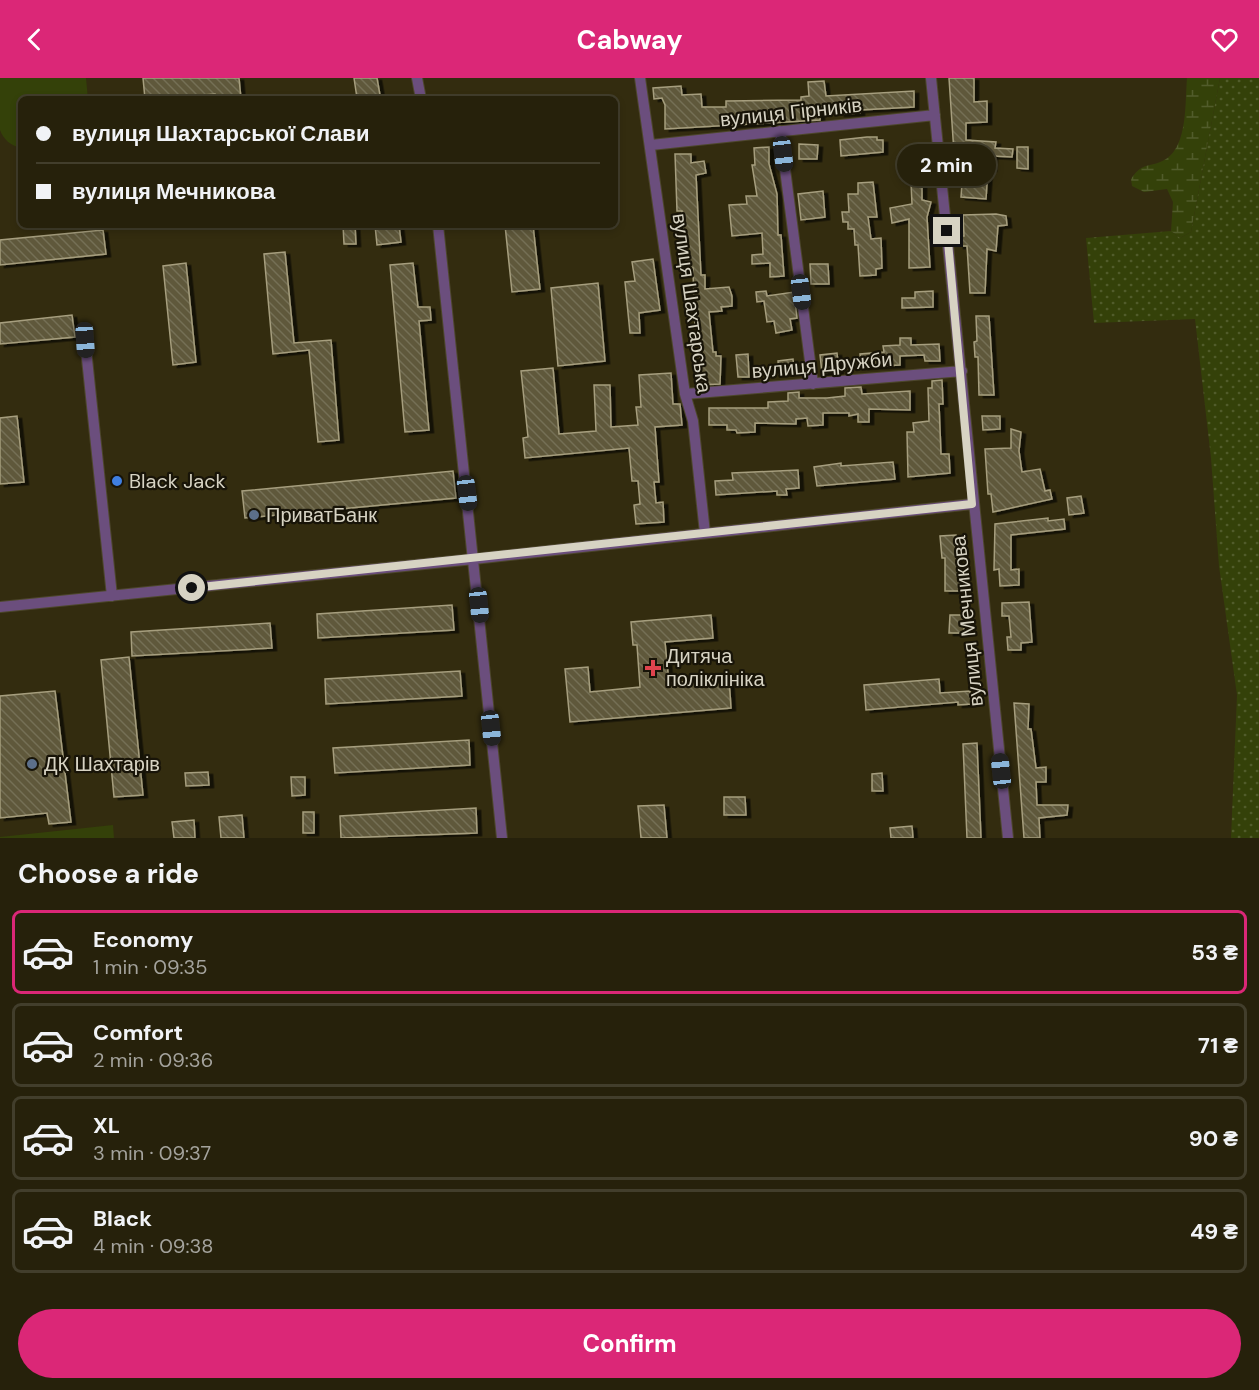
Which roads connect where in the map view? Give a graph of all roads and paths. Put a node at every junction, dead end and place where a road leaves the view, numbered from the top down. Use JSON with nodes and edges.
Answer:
{"nodes":[{"id":1,"x":417,"y":78,"type":"edge"},
{"id":2,"x":640,"y":78,"type":"edge"},
{"id":3,"x":931,"y":78,"type":"edge"},
{"id":4,"x":420,"y":96,"type":"edge"},
{"id":5,"x":935,"y":115,"type":"junction"},
{"id":6,"x":780,"y":131,"type":"junction"},
{"id":7,"x":651,"y":145,"type":"junction"},
{"id":8,"x":438,"y":228,"type":"edge"},
{"id":9,"x":85,"y":340,"type":"dead end"},
{"id":10,"x":962,"y":371,"type":"junction"},
{"id":11,"x":813,"y":384,"type":"junction"},
{"id":12,"x":685,"y":394,"type":"junction"},
{"id":13,"x":972,"y":504,"type":"junction"},
{"id":14,"x":705,"y":533,"type":"junction"},
{"id":15,"x":474,"y":560,"type":"junction"},
{"id":16,"x":112,"y":596,"type":"junction"},
{"id":17,"x":0,"y":607,"type":"edge"},
{"id":18,"x":502,"y":838,"type":"edge"},
{"id":19,"x":1008,"y":838,"type":"edge"}],
"edges":[{"from":1,"to":4,"type":"street"},
{"from":2,"to":7,"type":"street","name":"вулиця Шахтарська"},
{"from":3,"to":5,"type":"street","name":"вулиця Мечникова"},
{"from":5,"to":6,"type":"street","name":"вулиця Гірників"},
{"from":5,"to":10,"type":"street","name":"вулиця Мечникова"},
{"from":6,"to":7,"type":"street","name":"вулиця Гірників"},
{"from":6,"to":11,"type":"street"},
{"from":7,"to":12,"type":"street","name":"вулиця Шахтарська"},
{"from":8,"to":15,"type":"street"},
{"from":9,"to":16,"type":"street"},
{"from":10,"to":11,"type":"street","name":"вулиця Дружби"},
{"from":10,"to":13,"type":"street","name":"вулиця Мечникова"},
{"from":11,"to":12,"type":"street","name":"вулиця Дружби"},
{"from":12,"to":14,"type":"street","name":"вулиця Шахтарська"},
{"from":13,"to":14,"type":"street"},
{"from":13,"to":19,"type":"street","name":"вулиця Мечникова"},
{"from":14,"to":15,"type":"street"},
{"from":15,"to":16,"type":"street"},
{"from":15,"to":18,"type":"street"},
{"from":16,"to":17,"type":"street"}]}
